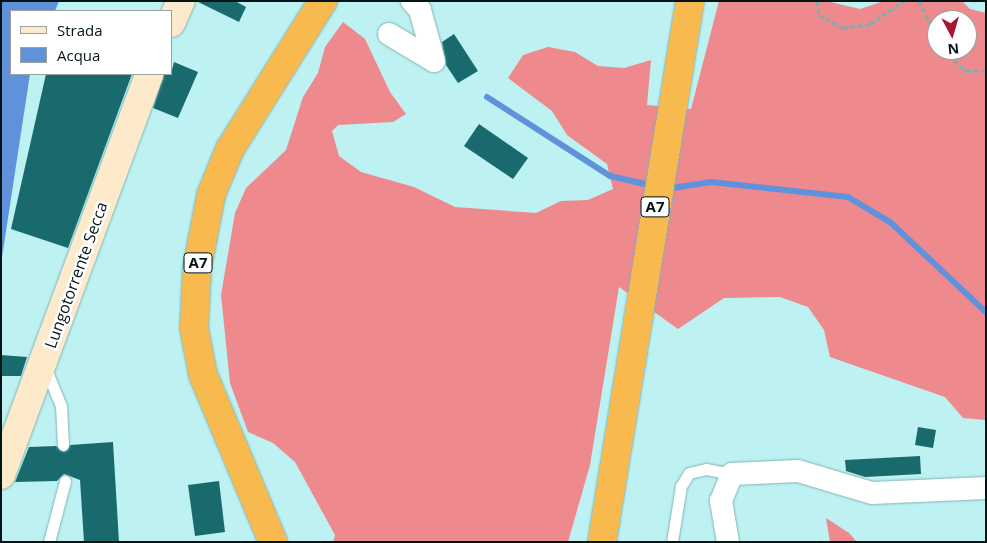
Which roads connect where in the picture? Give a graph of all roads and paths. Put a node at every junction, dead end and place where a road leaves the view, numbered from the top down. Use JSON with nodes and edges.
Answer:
{"nodes":[{"id":1,"x":181,"y":1,"type":"edge"},
{"id":2,"x":323,"y":1,"type":"edge"},
{"id":3,"x":412,"y":1,"type":"edge"},
{"id":4,"x":690,"y":1,"type":"edge"},
{"id":5,"x":817,"y":1,"type":"edge"},
{"id":6,"x":904,"y":1,"type":"edge"},
{"id":7,"x":920,"y":1,"type":"edge"},
{"id":8,"x":927,"y":15,"type":"edge"},
{"id":9,"x":172,"y":21,"type":"edge"},
{"id":10,"x":389,"y":34,"type":"dead end"},
{"id":11,"x":953,"y":60,"type":"edge"},
{"id":12,"x":986,"y":70,"type":"edge"},
{"id":13,"x":148,"y":75,"type":"edge"},
{"id":14,"x":44,"y":363,"type":"junction"},
{"id":15,"x":63,"y":445,"type":"dead end"},
{"id":16,"x":732,"y":474,"type":"junction"},
{"id":17,"x":1,"y":475,"type":"edge"},
{"id":18,"x":65,"y":481,"type":"dead end"},
{"id":19,"x":986,"y":488,"type":"edge"},
{"id":20,"x":49,"y":542,"type":"edge"},
{"id":21,"x":273,"y":542,"type":"edge"},
{"id":22,"x":602,"y":542,"type":"edge"},
{"id":23,"x":672,"y":542,"type":"edge"},
{"id":24,"x":728,"y":542,"type":"edge"}],
"edges":[{"from":1,"to":9,"type":"main road"},
{"from":2,"to":21,"type":"highway","number":"A7"},
{"from":3,"to":10,"type":"street"},
{"from":4,"to":22,"type":"highway","number":"A7"},
{"from":5,"to":6,"type":"path"},
{"from":7,"to":8,"type":"path"},
{"from":11,"to":12,"type":"path"},
{"from":13,"to":14,"type":"main road","name":"Lungotorrente Secca"},
{"from":14,"to":15,"type":"lane"},
{"from":14,"to":17,"type":"main road","name":"Lungotorrente Secca"},
{"from":16,"to":19,"type":"street"},
{"from":16,"to":23,"type":"lane"},
{"from":16,"to":24,"type":"street"},
{"from":18,"to":20,"type":"lane"}]}
